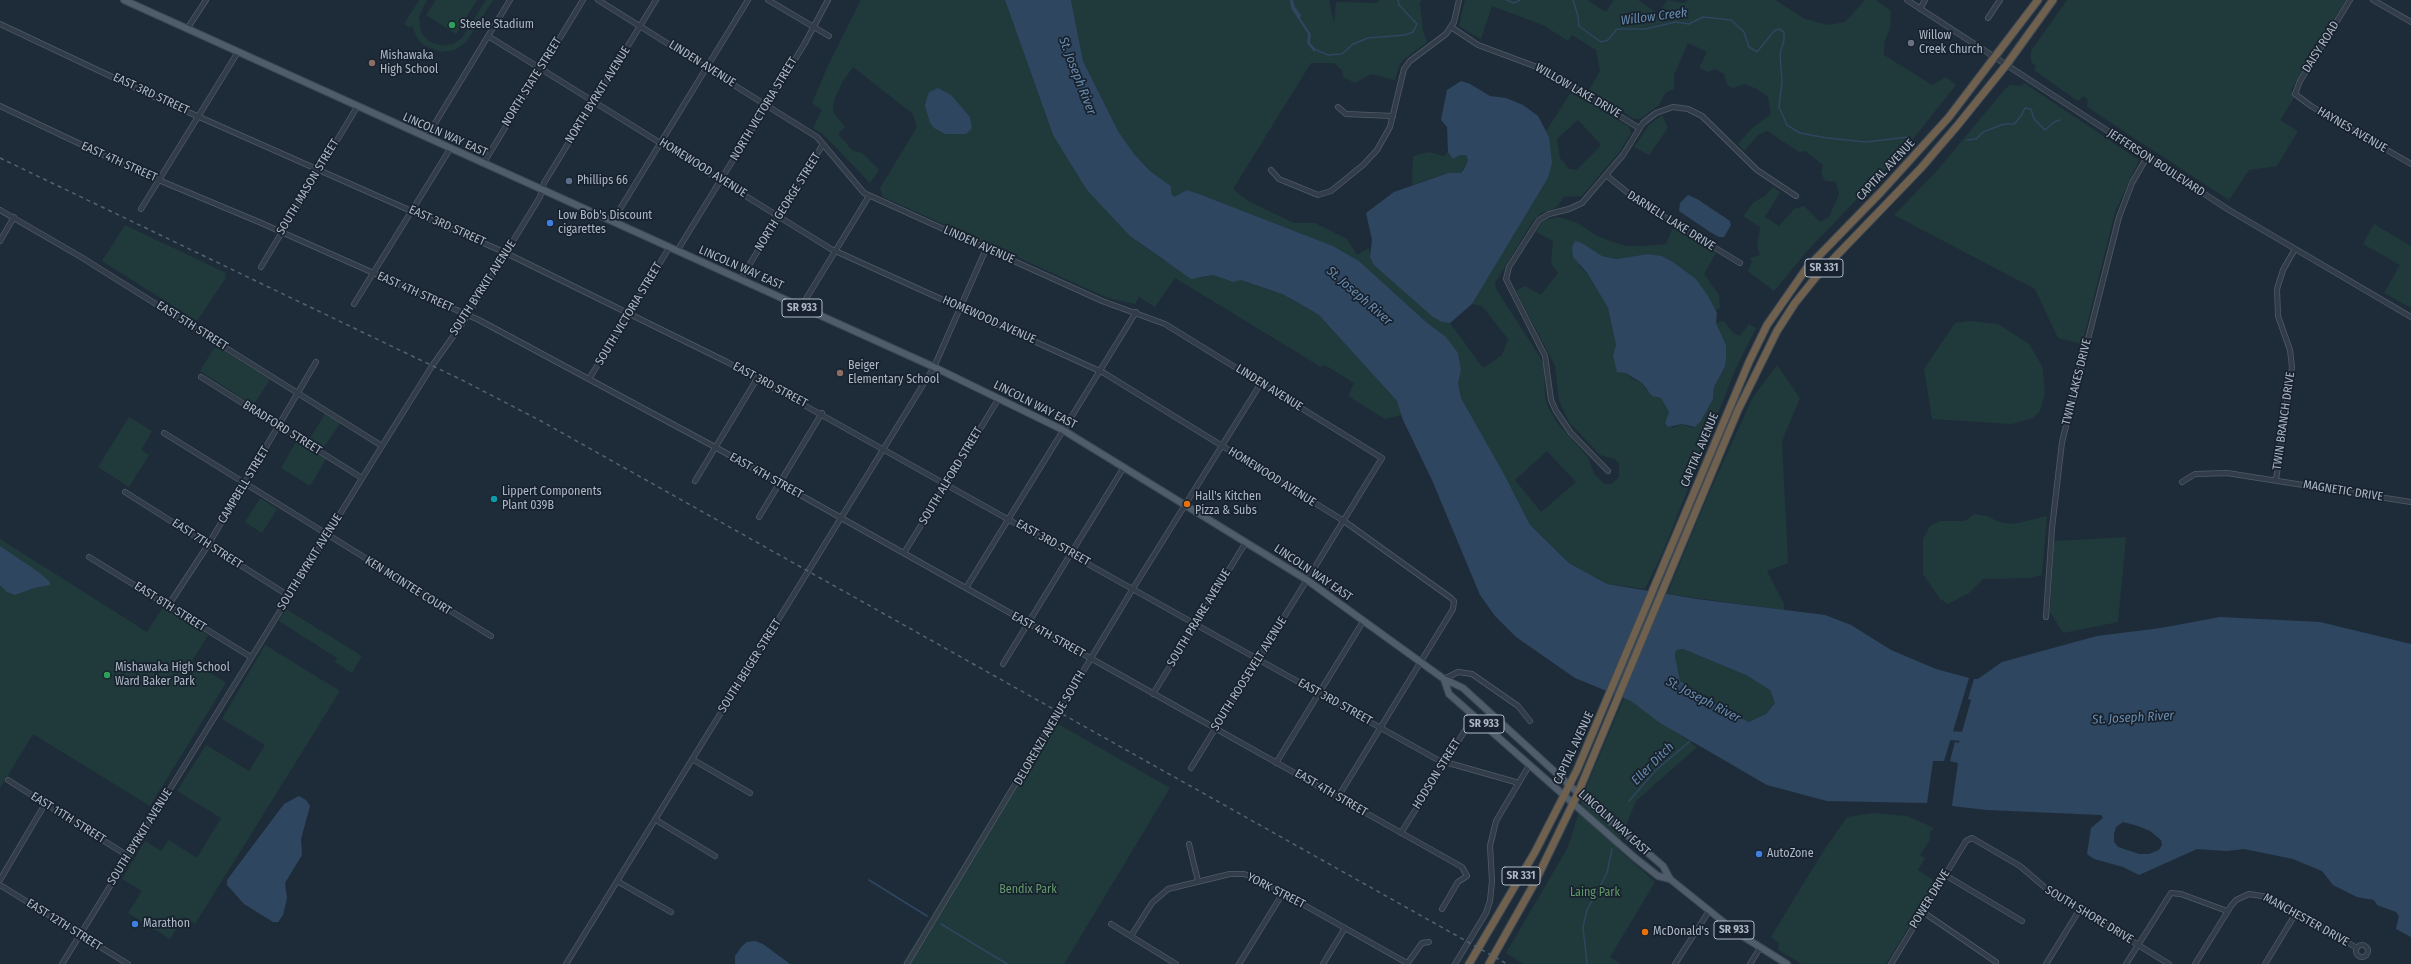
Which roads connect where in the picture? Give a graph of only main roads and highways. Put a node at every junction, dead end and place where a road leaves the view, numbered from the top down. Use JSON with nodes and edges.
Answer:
{"nodes":[{"id":1,"x":126,"y":0,"type":"edge"},
{"id":2,"x":2038,"y":0,"type":"edge"},
{"id":3,"x":2053,"y":0,"type":"edge"},
{"id":4,"x":1444,"y":679,"type":"junction"},
{"id":5,"x":1569,"y":785,"type":"junction"},
{"id":6,"x":1578,"y":793,"type":"junction"},
{"id":7,"x":1564,"y":794,"type":"junction"},
{"id":8,"x":1573,"y":802,"type":"junction"},
{"id":9,"x":1670,"y":879,"type":"junction"},
{"id":10,"x":1468,"y":964,"type":"edge"},
{"id":11,"x":1489,"y":964,"type":"edge"},
{"id":12,"x":1787,"y":964,"type":"edge"}],
"edges":[{"from":1,"to":4,"type":"main road","name":"LINCOLN WAY EAST","number":"SR 933"},
{"from":2,"to":5,"type":"highway","name":"CAPITAL AVENUE","number":"SR 331"},
{"from":3,"to":6,"type":"highway","name":"CAPITAL AVENUE","number":"SR 331"},
{"from":4,"to":5,"type":"main road","name":"LINCOLN WAY EAST","number":"SR 933"},
{"from":4,"to":7,"type":"main road","name":"LINCOLN WAY EAST","number":"SR 933"},
{"from":5,"to":6,"type":"main road","name":"LINCOLN WAY EAST","number":"SR 933"},
{"from":5,"to":7,"type":"highway","name":"CAPITAL AVENUE","number":"SR 331"},
{"from":6,"to":8,"type":"highway","name":"CAPITAL AVENUE","number":"SR 331"},
{"from":6,"to":9,"type":"main road","name":"LINCOLN WAY EAST","number":"SR 933"},
{"from":7,"to":8,"type":"main road","name":"LINCOLN WAY EAST","number":"SR 933"},
{"from":7,"to":10,"type":"highway","name":"CAPITAL AVENUE","number":"SR 331"},
{"from":8,"to":9,"type":"main road","name":"LINCOLN WAY EAST","number":"SR 933"},
{"from":8,"to":11,"type":"highway","name":"CAPITAL AVENUE","number":"SR 331"},
{"from":9,"to":12,"type":"main road","name":"LINCOLN WAY EAST","number":"SR 933"}]}
